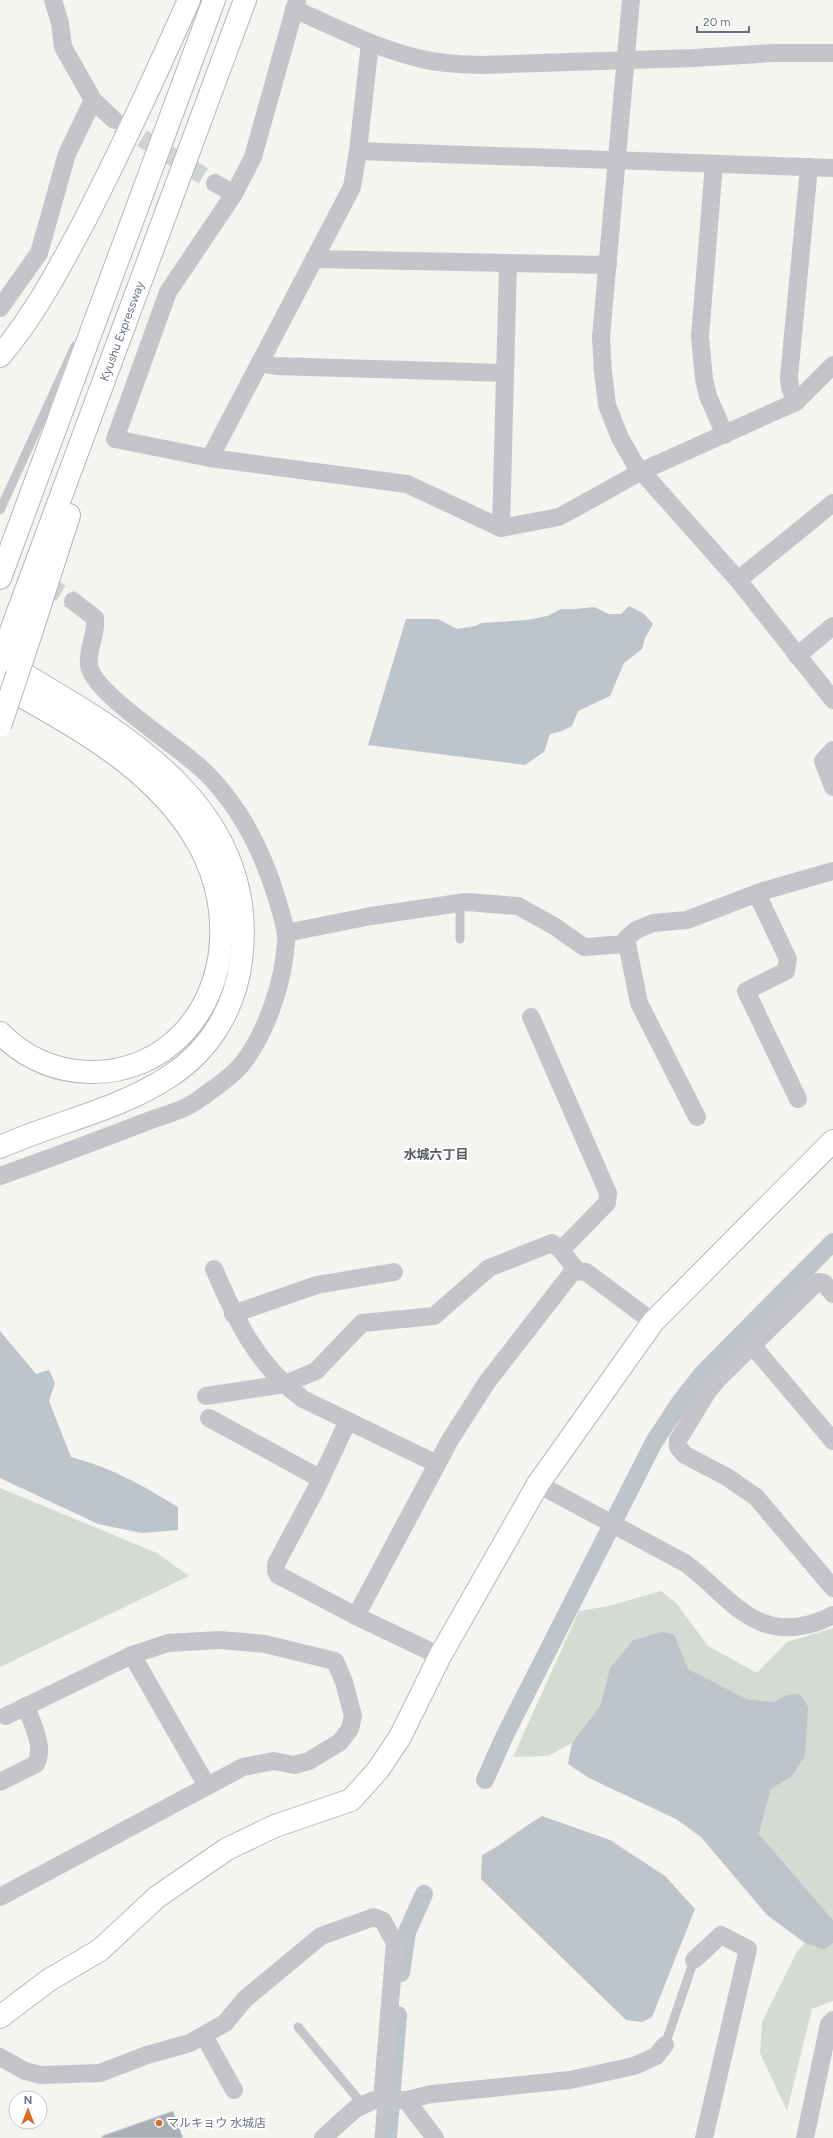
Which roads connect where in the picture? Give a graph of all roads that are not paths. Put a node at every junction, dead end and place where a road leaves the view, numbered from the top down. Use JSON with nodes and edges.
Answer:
{"nodes":[{"id":1,"x":52,"y":0,"type":"edge"},
{"id":2,"x":189,"y":0,"type":"edge"},
{"id":3,"x":214,"y":0,"type":"edge"},
{"id":4,"x":245,"y":0,"type":"edge"},
{"id":5,"x":631,"y":0,"type":"edge"},
{"id":6,"x":295,"y":4,"type":"edge"},
{"id":7,"x":370,"y":43,"type":"junction"},
{"id":8,"x":833,"y":53,"type":"edge"},
{"id":9,"x":626,"y":60,"type":"junction"},
{"id":10,"x":93,"y":100,"type":"junction"},
{"id":11,"x":114,"y":120,"type":"tunnel mouth"},
{"id":12,"x":358,"y":151,"type":"junction"},
{"id":13,"x":617,"y":160,"type":"junction"},
{"id":14,"x":714,"y":164,"type":"junction"},
{"id":15,"x":809,"y":167,"type":"junction"},
{"id":16,"x":833,"y":168,"type":"edge"},
{"id":17,"x":215,"y":183,"type":"tunnel mouth"},
{"id":18,"x":234,"y":194,"type":"junction"},
{"id":19,"x":126,"y":235,"type":"junction"},
{"id":20,"x":314,"y":259,"type":"junction"},
{"id":21,"x":508,"y":263,"type":"junction"},
{"id":22,"x":608,"y":265,"type":"junction"},
{"id":23,"x":0,"y":308,"type":"edge"},
{"id":24,"x":0,"y":356,"type":"edge"},
{"id":25,"x":260,"y":363,"type":"junction"},
{"id":26,"x":833,"y":365,"type":"edge"},
{"id":27,"x":505,"y":373,"type":"junction"},
{"id":28,"x":796,"y":402,"type":"junction"},
{"id":29,"x":725,"y":435,"type":"junction"},
{"id":30,"x":210,"y":458,"type":"junction"},
{"id":31,"x":642,"y":472,"type":"junction"},
{"id":32,"x":833,"y":503,"type":"edge"},
{"id":33,"x":0,"y":510,"type":"edge"},
{"id":34,"x":501,"y":528,"type":"junction"},
{"id":35,"x":0,"y":578,"type":"edge"},
{"id":36,"x":738,"y":580,"type":"junction"},
{"id":37,"x":74,"y":601,"type":"tunnel mouth"},
{"id":38,"x":24,"y":625,"type":"junction"},
{"id":39,"x":833,"y":626,"type":"edge"},
{"id":40,"x":797,"y":656,"type":"junction"},
{"id":41,"x":0,"y":661,"type":"edge"},
{"id":42,"x":0,"y":684,"type":"edge"},
{"id":43,"x":833,"y":700,"type":"edge"},
{"id":44,"x":0,"y":726,"type":"edge"},
{"id":45,"x":833,"y":750,"type":"edge"},
{"id":46,"x":833,"y":787,"type":"edge"},
{"id":47,"x":833,"y":871,"type":"edge"},
{"id":48,"x":757,"y":894,"type":"junction"},
{"id":49,"x":460,"y":902,"type":"junction"},
{"id":50,"x":286,"y":933,"type":"junction"},
{"id":51,"x":460,"y":939,"type":"dead end"},
{"id":52,"x":627,"y":944,"type":"junction"},
{"id":53,"x":531,"y":1017,"type":"dead end"},
{"id":54,"x":0,"y":1033,"type":"edge"},
{"id":55,"x":798,"y":1099,"type":"dead end"},
{"id":56,"x":697,"y":1117,"type":"dead end"},
{"id":57,"x":833,"y":1141,"type":"edge"},
{"id":58,"x":0,"y":1147,"type":"edge"},
{"id":59,"x":0,"y":1176,"type":"edge"},
{"id":60,"x":561,"y":1250,"type":"junction"},
{"id":61,"x":214,"y":1269,"type":"dead end"},
{"id":62,"x":577,"y":1271,"type":"junction"},
{"id":63,"x":394,"y":1272,"type":"dead end"},
{"id":64,"x":833,"y":1294,"type":"edge"},
{"id":65,"x":233,"y":1314,"type":"junction"},
{"id":66,"x":653,"y":1322,"type":"junction"},
{"id":67,"x":752,"y":1345,"type":"junction"},
{"id":68,"x":285,"y":1384,"type":"junction"},
{"id":69,"x":206,"y":1396,"type":"dead end"},
{"id":70,"x":209,"y":1418,"type":"dead end"},
{"id":71,"x":348,"y":1421,"type":"junction"},
{"id":72,"x":833,"y":1441,"type":"edge"},
{"id":73,"x":437,"y":1464,"type":"junction"},
{"id":74,"x":321,"y":1479,"type":"junction"},
{"id":75,"x":538,"y":1484,"type":"junction"},
{"id":76,"x":833,"y":1588,"type":"edge"},
{"id":77,"x":833,"y":1615,"type":"edge"},
{"id":78,"x":356,"y":1616,"type":"junction"},
{"id":79,"x":132,"y":1655,"type":"junction"},
{"id":80,"x":440,"y":1656,"type":"junction"},
{"id":81,"x":26,"y":1706,"type":"junction"},
{"id":82,"x":6,"y":1716,"type":"dead end"},
{"id":83,"x":0,"y":1782,"type":"edge"},
{"id":84,"x":207,"y":1786,"type":"junction"},
{"id":85,"x":0,"y":1897,"type":"edge"},
{"id":86,"x":694,"y":1960,"type":"joint"},
{"id":87,"x":0,"y":2017,"type":"edge"},
{"id":88,"x":833,"y":2020,"type":"edge"},
{"id":89,"x":298,"y":2027,"type":"dead end"},
{"id":90,"x":204,"y":2036,"type":"junction"},
{"id":91,"x":665,"y":2045,"type":"joint"},
{"id":92,"x":0,"y":2057,"type":"edge"},
{"id":93,"x":234,"y":2090,"type":"dead end"},
{"id":94,"x":382,"y":2100,"type":"junction"},
{"id":95,"x":406,"y":2100,"type":"junction"},
{"id":96,"x":363,"y":2105,"type":"junction"},
{"id":97,"x":323,"y":2138,"type":"edge"},
{"id":98,"x":379,"y":2138,"type":"edge"},
{"id":99,"x":435,"y":2138,"type":"edge"},
{"id":100,"x":704,"y":2138,"type":"edge"},
{"id":101,"x":805,"y":2138,"type":"edge"}],
"edges":[{"from":1,"to":10,"type":"street"},
{"from":2,"to":24,"type":"main road"},
{"from":3,"to":19,"type":"main road"},
{"from":4,"to":38,"type":"main road","name":"Kyushu Expressway"},
{"from":5,"to":9,"type":"street"},
{"from":6,"to":7,"type":"street"},
{"from":6,"to":18,"type":"street"},
{"from":7,"to":9,"type":"street"},
{"from":7,"to":12,"type":"street"},
{"from":8,"to":9,"type":"street"},
{"from":9,"to":13,"type":"street"},
{"from":10,"to":11,"type":"street"},
{"from":10,"to":23,"type":"street"},
{"from":12,"to":13,"type":"street"},
{"from":12,"to":20,"type":"street"},
{"from":13,"to":14,"type":"street"},
{"from":13,"to":22,"type":"street"},
{"from":14,"to":15,"type":"street"},
{"from":14,"to":29,"type":"street"},
{"from":15,"to":16,"type":"street"},
{"from":15,"to":28,"type":"street"},
{"from":17,"to":18,"type":"street"},
{"from":18,"to":30,"type":"street"},
{"from":19,"to":33,"type":"lane"},
{"from":19,"to":35,"type":"main road"},
{"from":20,"to":21,"type":"street"},
{"from":20,"to":25,"type":"street"},
{"from":21,"to":22,"type":"street"},
{"from":21,"to":27,"type":"street"},
{"from":22,"to":31,"type":"street"},
{"from":25,"to":27,"type":"street"},
{"from":25,"to":30,"type":"street"},
{"from":26,"to":28,"type":"street"},
{"from":27,"to":34,"type":"street"},
{"from":28,"to":29,"type":"street"},
{"from":29,"to":31,"type":"street"},
{"from":30,"to":34,"type":"street"},
{"from":31,"to":34,"type":"street"},
{"from":31,"to":36,"type":"street"},
{"from":32,"to":36,"type":"street"},
{"from":36,"to":40,"type":"street"},
{"from":37,"to":50,"type":"street"},
{"from":38,"to":41,"type":"main road","name":"Kyushu Expressway","bridge":true},
{"from":38,"to":44,"type":"main road","bridge":true},
{"from":39,"to":40,"type":"street"},
{"from":40,"to":43,"type":"street"},
{"from":41,"to":58,"type":"main road"},
{"from":42,"to":54,"type":"main road"},
{"from":45,"to":46,"type":"street"},
{"from":47,"to":48,"type":"street"},
{"from":48,"to":52,"type":"street"},
{"from":48,"to":55,"type":"street"},
{"from":49,"to":50,"type":"street"},
{"from":49,"to":51,"type":"lane"},
{"from":49,"to":52,"type":"street"},
{"from":50,"to":59,"type":"street"},
{"from":52,"to":56,"type":"street"},
{"from":53,"to":60,"type":"street"},
{"from":57,"to":66,"type":"main road"},
{"from":60,"to":62,"type":"street"},
{"from":60,"to":68,"type":"street"},
{"from":61,"to":65,"type":"street"},
{"from":62,"to":66,"type":"street"},
{"from":62,"to":73,"type":"street"},
{"from":63,"to":65,"type":"street"},
{"from":64,"to":67,"type":"street"},
{"from":65,"to":68,"type":"street"},
{"from":66,"to":75,"type":"main road"},
{"from":67,"to":72,"type":"street"},
{"from":67,"to":76,"type":"street"},
{"from":68,"to":69,"type":"street"},
{"from":68,"to":71,"type":"street"},
{"from":70,"to":74,"type":"street"},
{"from":71,"to":73,"type":"street"},
{"from":71,"to":74,"type":"street"},
{"from":73,"to":78,"type":"street"},
{"from":74,"to":78,"type":"street"},
{"from":75,"to":77,"type":"street"},
{"from":75,"to":80,"type":"main road"},
{"from":78,"to":80,"type":"street"},
{"from":79,"to":81,"type":"street"},
{"from":79,"to":84,"type":"street"},
{"from":79,"to":84,"type":"street"},
{"from":80,"to":87,"type":"main road"},
{"from":81,"to":82,"type":"street"},
{"from":81,"to":83,"type":"street"},
{"from":84,"to":85,"type":"street"},
{"from":86,"to":91,"type":"lane"},
{"from":86,"to":100,"type":"street"},
{"from":88,"to":101,"type":"street"},
{"from":89,"to":96,"type":"lane"},
{"from":90,"to":92,"type":"street"},
{"from":90,"to":93,"type":"street"},
{"from":90,"to":94,"type":"street"},
{"from":91,"to":95,"type":"street"},
{"from":94,"to":95,"type":"street"},
{"from":94,"to":96,"type":"street"},
{"from":94,"to":98,"type":"lane"},
{"from":95,"to":99,"type":"street"},
{"from":96,"to":97,"type":"street"}]}
